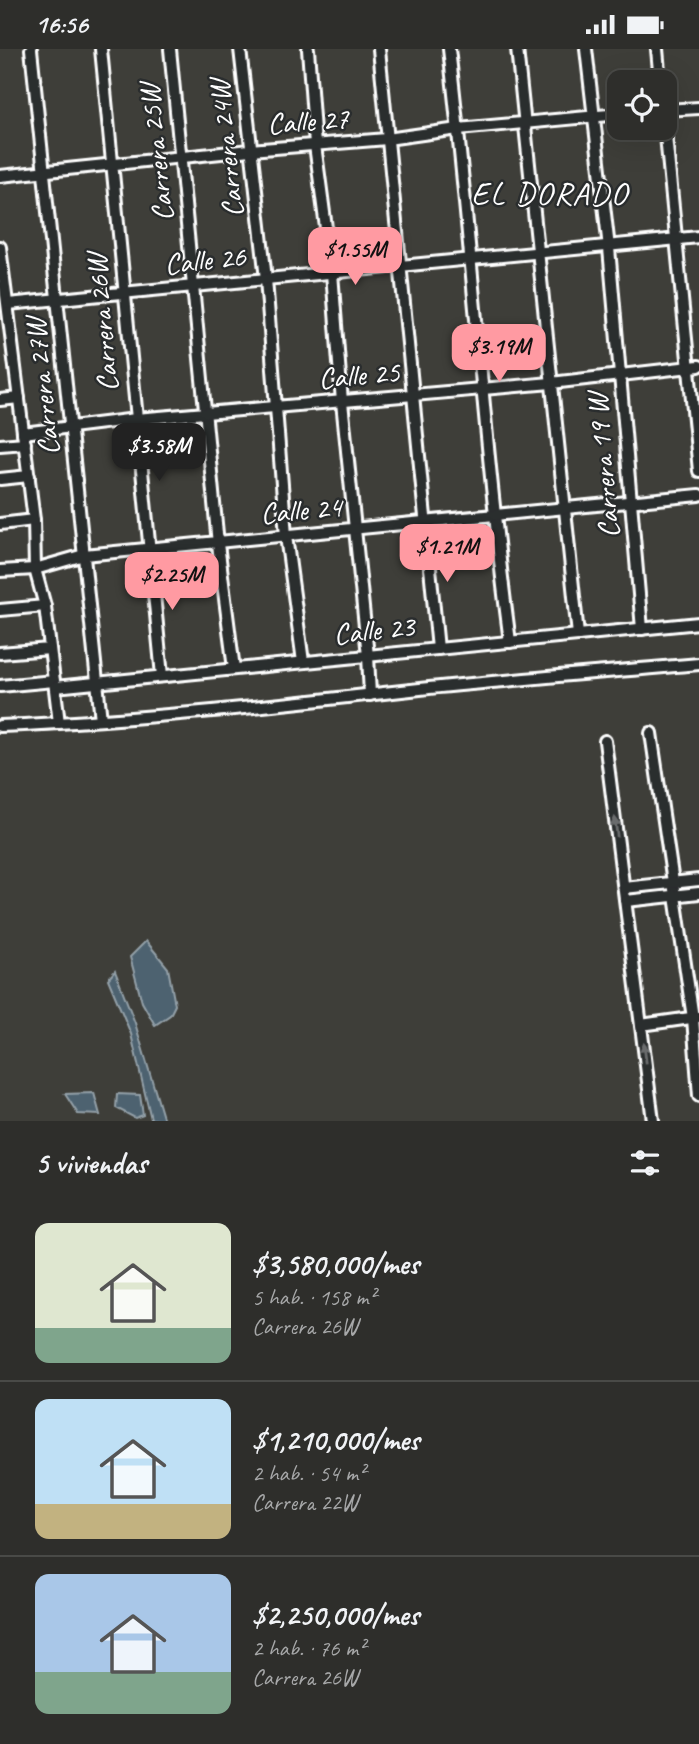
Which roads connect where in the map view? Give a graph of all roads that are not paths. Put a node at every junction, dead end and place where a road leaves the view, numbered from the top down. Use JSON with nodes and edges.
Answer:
{"nodes":[{"id":1,"x":31,"y":49,"type":"edge"},
{"id":2,"x":101,"y":49,"type":"edge"},
{"id":3,"x":170,"y":49,"type":"edge"},
{"id":4,"x":240,"y":49,"type":"edge"},
{"id":5,"x":308,"y":49,"type":"edge"},
{"id":6,"x":379,"y":49,"type":"edge"},
{"id":7,"x":449,"y":49,"type":"edge"},
{"id":8,"x":517,"y":49,"type":"edge"},
{"id":9,"x":586,"y":49,"type":"edge"},
{"id":10,"x":657,"y":49,"type":"edge"},
{"id":11,"x":659,"y":70,"type":"edge"},
{"id":12,"x":699,"y":108,"type":"edge"},
{"id":13,"x":677,"y":109,"type":"edge"},
{"id":14,"x":607,"y":114,"type":"edge"},
{"id":15,"x":592,"y":115,"type":"junction"},
{"id":16,"x":523,"y":122,"type":"junction"},
{"id":17,"x":458,"y":129,"type":"junction"},
{"id":18,"x":387,"y":139,"type":"junction"},
{"id":19,"x":666,"y":140,"type":"edge"},
{"id":20,"x":315,"y":145,"type":"junction"},
{"id":21,"x":250,"y":150,"type":"junction"},
{"id":22,"x":181,"y":158,"type":"junction"},
{"id":23,"x":111,"y":165,"type":"junction"},
{"id":24,"x":44,"y":172,"type":"junction"},
{"id":25,"x":0,"y":176,"type":"edge"},
{"id":26,"x":699,"y":237,"type":"edge"},
{"id":27,"x":676,"y":240,"type":"junction"},
{"id":28,"x":0,"y":247,"type":"edge"},
{"id":29,"x":609,"y":247,"type":"junction"},
{"id":30,"x":539,"y":253,"type":"junction"},
{"id":31,"x":472,"y":259,"type":"junction"},
{"id":32,"x":400,"y":267,"type":"junction"},
{"id":33,"x":2,"y":273,"type":"edge"},
{"id":34,"x":332,"y":273,"type":"junction"},
{"id":35,"x":266,"y":279,"type":"junction"},
{"id":36,"x":193,"y":285,"type":"junction"},
{"id":37,"x":125,"y":293,"type":"junction"},
{"id":38,"x":57,"y":298,"type":"junction"},
{"id":39,"x":5,"y":311,"type":"edge"},
{"id":40,"x":14,"y":358,"type":"junction"},
{"id":41,"x":0,"y":360,"type":"edge"},
{"id":42,"x":694,"y":366,"type":"edge"},
{"id":43,"x":620,"y":373,"type":"junction"},
{"id":44,"x":551,"y":383,"type":"junction"},
{"id":45,"x":484,"y":388,"type":"junction"},
{"id":46,"x":413,"y":395,"type":"junction"},
{"id":47,"x":19,"y":398,"type":"junction"},
{"id":48,"x":0,"y":400,"type":"edge"},
{"id":49,"x":342,"y":402,"type":"junction"},
{"id":50,"x":275,"y":407,"type":"junction"},
{"id":51,"x":205,"y":413,"type":"junction"},
{"id":52,"x":136,"y":419,"type":"junction"},
{"id":53,"x":71,"y":428,"type":"junction"},
{"id":54,"x":24,"y":438,"type":"junction"},
{"id":55,"x":0,"y":445,"type":"edge"},
{"id":56,"x":699,"y":471,"type":"edge"},
{"id":57,"x":29,"y":476,"type":"junction"},
{"id":58,"x":0,"y":479,"type":"edge"},
{"id":59,"x":699,"y":495,"type":"edge"},
{"id":60,"x":631,"y":502,"type":"junction"},
{"id":61,"x":564,"y":508,"type":"junction"},
{"id":62,"x":494,"y":515,"type":"junction"},
{"id":63,"x":34,"y":520,"type":"junction"},
{"id":64,"x":425,"y":522,"type":"junction"},
{"id":65,"x":0,"y":524,"type":"edge"},
{"id":66,"x":356,"y":530,"type":"junction"},
{"id":67,"x":286,"y":535,"type":"junction"},
{"id":68,"x":218,"y":544,"type":"junction"},
{"id":69,"x":152,"y":550,"type":"junction"},
{"id":70,"x":84,"y":555,"type":"junction"},
{"id":71,"x":35,"y":569,"type":"junction"},
{"id":72,"x":0,"y":571,"type":"edge"},
{"id":73,"x":45,"y":606,"type":"junction"},
{"id":74,"x":0,"y":610,"type":"edge"},
{"id":75,"x":699,"y":623,"type":"edge"},
{"id":76,"x":642,"y":629,"type":"junction"},
{"id":77,"x":579,"y":635,"type":"junction"},
{"id":78,"x":510,"y":642,"type":"junction"},
{"id":79,"x":50,"y":649,"type":"junction"},
{"id":80,"x":438,"y":649,"type":"junction"},
{"id":81,"x":0,"y":653,"type":"edge"},
{"id":82,"x":369,"y":656,"type":"junction"},
{"id":83,"x":303,"y":662,"type":"junction"},
{"id":84,"x":699,"y":664,"type":"edge"},
{"id":85,"x":234,"y":669,"type":"junction"},
{"id":86,"x":162,"y":676,"type":"junction"},
{"id":87,"x":97,"y":683,"type":"junction"},
{"id":88,"x":54,"y":684,"type":"junction"},
{"id":89,"x":0,"y":686,"type":"edge"},
{"id":90,"x":370,"y":695,"type":"junction"},
{"id":91,"x":101,"y":720,"type":"junction"},
{"id":92,"x":59,"y":723,"type":"junction"},
{"id":93,"x":0,"y":726,"type":"edge"},
{"id":94,"x":651,"y":733,"type":"dead end"},
{"id":95,"x":605,"y":741,"type":"dead end"},
{"id":96,"x":699,"y":880,"type":"edge"},
{"id":97,"x":674,"y":883,"type":"junction"},
{"id":98,"x":624,"y":888,"type":"junction"},
{"id":99,"x":699,"y":893,"type":"edge"},
{"id":100,"x":675,"y":895,"type":"junction"},
{"id":101,"x":626,"y":901,"type":"junction"},
{"id":102,"x":696,"y":1018,"type":"edge"},
{"id":103,"x":642,"y":1025,"type":"junction"},
{"id":104,"x":699,"y":1096,"type":"edge"},
{"id":105,"x":653,"y":1121,"type":"edge"}],
"edges":[{"from":1,"to":24,"type":"street","name":"Carrera 27W"},
{"from":2,"to":23,"type":"street","name":"Carrera 26W"},
{"from":3,"to":22,"type":"street","name":"Carrera 25W"},
{"from":4,"to":21,"type":"street","name":"Carrera 24W"},
{"from":5,"to":20,"type":"street"},
{"from":6,"to":18,"type":"street"},
{"from":7,"to":17,"type":"street"},
{"from":8,"to":16,"type":"street"},
{"from":9,"to":15,"type":"street","name":"Carrera 19 W"},
{"from":10,"to":11,"type":"street"},
{"from":12,"to":13,"type":"street"},
{"from":14,"to":15,"type":"street","name":"Calle 27"},
{"from":15,"to":16,"type":"street","name":"Calle 27"},
{"from":15,"to":29,"type":"street","name":"Carrera 19 W"},
{"from":16,"to":17,"type":"street","name":"Calle 27"},
{"from":16,"to":30,"type":"street"},
{"from":17,"to":18,"type":"street","name":"Calle 27"},
{"from":17,"to":31,"type":"street"},
{"from":18,"to":20,"type":"street","name":"Calle 27"},
{"from":18,"to":32,"type":"street"},
{"from":19,"to":27,"type":"street"},
{"from":20,"to":21,"type":"street","name":"Calle 27"},
{"from":20,"to":34,"type":"street"},
{"from":21,"to":22,"type":"street","name":"Calle 27"},
{"from":21,"to":35,"type":"street","name":"Carrera 24W"},
{"from":22,"to":23,"type":"street","name":"Calle 27"},
{"from":22,"to":36,"type":"street","name":"Carrera 25W"},
{"from":23,"to":24,"type":"street","name":"Calle 27"},
{"from":23,"to":37,"type":"street","name":"Carrera 26W"},
{"from":24,"to":25,"type":"street","name":"Calle 27"},
{"from":24,"to":38,"type":"street","name":"Carrera 27W"},
{"from":26,"to":27,"type":"street","name":"Calle 26"},
{"from":27,"to":29,"type":"street","name":"Calle 26"},
{"from":27,"to":42,"type":"street"},
{"from":28,"to":33,"type":"street"},
{"from":29,"to":30,"type":"street","name":"Calle 26"},
{"from":29,"to":43,"type":"street","name":"Carrera 19 W"},
{"from":30,"to":31,"type":"street","name":"Calle 26"},
{"from":30,"to":44,"type":"street"},
{"from":31,"to":32,"type":"street","name":"Calle 26"},
{"from":31,"to":45,"type":"street"},
{"from":32,"to":34,"type":"street","name":"Calle 26"},
{"from":32,"to":46,"type":"street"},
{"from":33,"to":39,"type":"street"},
{"from":34,"to":35,"type":"street","name":"Calle 26"},
{"from":34,"to":49,"type":"street"},
{"from":35,"to":36,"type":"street","name":"Calle 26"},
{"from":35,"to":50,"type":"street","name":"Carrera 24W"},
{"from":36,"to":37,"type":"street","name":"Calle 26"},
{"from":36,"to":51,"type":"street","name":"Carrera 25W"},
{"from":37,"to":38,"type":"street","name":"Calle 26"},
{"from":37,"to":52,"type":"street","name":"Carrera 26W"},
{"from":38,"to":39,"type":"street","name":"Calle 26"},
{"from":38,"to":53,"type":"street","name":"Carrera 27W"},
{"from":39,"to":40,"type":"street"},
{"from":40,"to":41,"type":"street"},
{"from":40,"to":47,"type":"street"},
{"from":42,"to":43,"type":"street","name":"Calle 25"},
{"from":42,"to":56,"type":"street"},
{"from":43,"to":44,"type":"street","name":"Calle 25"},
{"from":43,"to":60,"type":"street","name":"Carrera 19 W"},
{"from":44,"to":45,"type":"street","name":"Calle 25"},
{"from":44,"to":61,"type":"street"},
{"from":45,"to":46,"type":"street","name":"Calle 25"},
{"from":45,"to":62,"type":"street"},
{"from":46,"to":49,"type":"street","name":"Calle 25"},
{"from":46,"to":64,"type":"street"},
{"from":47,"to":48,"type":"street"},
{"from":47,"to":54,"type":"street"},
{"from":49,"to":50,"type":"street","name":"Calle 25"},
{"from":49,"to":66,"type":"street"},
{"from":50,"to":51,"type":"street","name":"Calle 25"},
{"from":50,"to":67,"type":"street","name":"Carrera 24W"},
{"from":51,"to":52,"type":"street","name":"Calle 25"},
{"from":51,"to":68,"type":"street","name":"Carrera 25W"},
{"from":52,"to":53,"type":"street","name":"Calle 25"},
{"from":52,"to":69,"type":"street","name":"Carrera 26W"},
{"from":53,"to":54,"type":"street","name":"Calle 25"},
{"from":53,"to":70,"type":"street","name":"Carrera 27W"},
{"from":54,"to":55,"type":"street","name":"Calle 25"},
{"from":54,"to":57,"type":"street"},
{"from":57,"to":58,"type":"street"},
{"from":57,"to":63,"type":"street"},
{"from":59,"to":60,"type":"street","name":"Calle 24"},
{"from":60,"to":61,"type":"street","name":"Calle 24"},
{"from":60,"to":76,"type":"street","name":"Carrera 19 W"},
{"from":61,"to":62,"type":"street","name":"Calle 24"},
{"from":61,"to":77,"type":"street"},
{"from":62,"to":64,"type":"street","name":"Calle 24"},
{"from":62,"to":78,"type":"street"},
{"from":63,"to":65,"type":"street"},
{"from":63,"to":71,"type":"street"},
{"from":64,"to":66,"type":"street","name":"Calle 24"},
{"from":64,"to":80,"type":"street"},
{"from":66,"to":67,"type":"street","name":"Calle 24"},
{"from":66,"to":82,"type":"street"},
{"from":67,"to":68,"type":"street","name":"Calle 24"},
{"from":67,"to":83,"type":"street","name":"Carrera 24W"},
{"from":68,"to":69,"type":"street","name":"Calle 24"},
{"from":68,"to":85,"type":"street","name":"Carrera 25W"},
{"from":69,"to":70,"type":"street","name":"Calle 24"},
{"from":69,"to":86,"type":"street","name":"Carrera 26W"},
{"from":70,"to":71,"type":"street","name":"Calle 24"},
{"from":70,"to":87,"type":"street","name":"Carrera 27W"},
{"from":71,"to":72,"type":"street","name":"Calle 24"},
{"from":71,"to":73,"type":"street"},
{"from":73,"to":74,"type":"street"},
{"from":73,"to":79,"type":"street"},
{"from":75,"to":76,"type":"street","name":"Calle 23"},
{"from":76,"to":77,"type":"street","name":"Calle 23"},
{"from":77,"to":78,"type":"street","name":"Calle 23"},
{"from":78,"to":80,"type":"street","name":"Calle 23"},
{"from":79,"to":81,"type":"street"},
{"from":79,"to":88,"type":"street"},
{"from":80,"to":82,"type":"street","name":"Calle 23"},
{"from":82,"to":83,"type":"street","name":"Calle 23"},
{"from":82,"to":90,"type":"street"},
{"from":83,"to":85,"type":"street","name":"Calle 23"},
{"from":84,"to":90,"type":"street"},
{"from":85,"to":86,"type":"street","name":"Calle 23"},
{"from":86,"to":87,"type":"street","name":"Calle 23"},
{"from":87,"to":88,"type":"street","name":"Calle 23"},
{"from":87,"to":91,"type":"street","name":"Carrera 27W"},
{"from":88,"to":89,"type":"street","name":"Calle 23"},
{"from":88,"to":92,"type":"street"},
{"from":90,"to":91,"type":"street"},
{"from":91,"to":92,"type":"street"},
{"from":92,"to":93,"type":"street"},
{"from":94,"to":97,"type":"street"},
{"from":98,"to":95,"type":"street","one_way":true},
{"from":96,"to":97,"type":"street"},
{"from":97,"to":98,"type":"street"},
{"from":97,"to":100,"type":"street"},
{"from":98,"to":101,"type":"street"},
{"from":99,"to":100,"type":"street"},
{"from":100,"to":101,"type":"street"},
{"from":100,"to":102,"type":"street"},
{"from":101,"to":103,"type":"street"},
{"from":102,"to":103,"type":"street"},
{"from":102,"to":104,"type":"street"},
{"from":105,"to":103,"type":"street","one_way":true}]}
